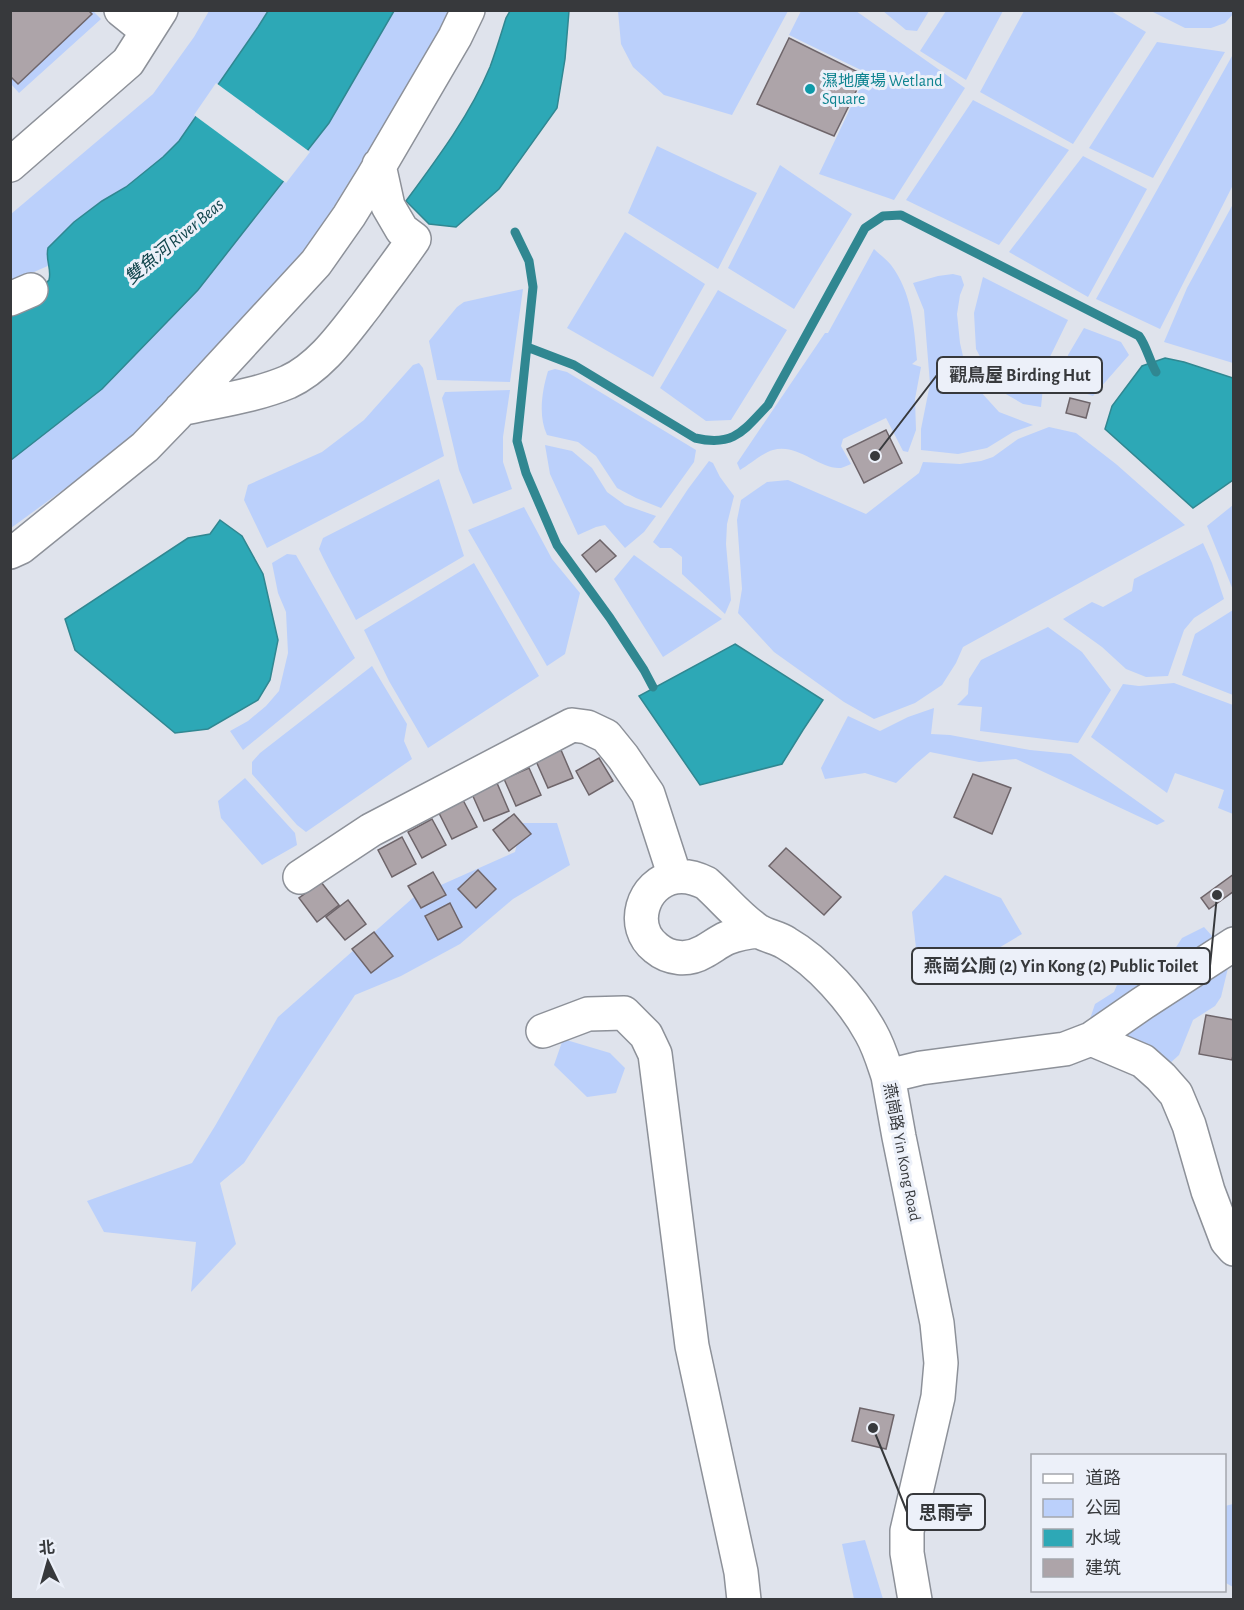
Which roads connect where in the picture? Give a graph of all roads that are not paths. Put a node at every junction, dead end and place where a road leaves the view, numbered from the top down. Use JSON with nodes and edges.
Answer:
{"nodes":[{"id":1,"x":121,"y":10,"type":"edge"},
{"id":2,"x":468,"y":10,"type":"edge"},
{"id":3,"x":154,"y":21,"type":"edge"},
{"id":4,"x":10,"y":165,"type":"edge"},
{"id":5,"x":379,"y":165,"type":"junction"},
{"id":6,"x":181,"y":410,"type":"junction"},
{"id":7,"x":10,"y":552,"type":"edge"},
{"id":8,"x":675,"y":877,"type":"junction"},
{"id":9,"x":300,"y":878,"type":"dead end"},
{"id":10,"x":758,"y":931,"type":"junction"},
{"id":11,"x":1233,"y":944,"type":"edge"},
{"id":12,"x":543,"y":1031,"type":"dead end"},
{"id":13,"x":1091,"y":1039,"type":"junction"},
{"id":14,"x":888,"y":1076,"type":"junction"},
{"id":15,"x":1233,"y":1249,"type":"edge"},
{"id":16,"x":744,"y":1599,"type":"edge"},
{"id":17,"x":915,"y":1599,"type":"edge"}],
"edges":[{"from":1,"to":3,"type":"street"},
{"from":2,"to":5,"type":"street"},
{"from":3,"to":4,"type":"street"},
{"from":5,"to":6,"type":"street"},
{"from":5,"to":6,"type":"street"},
{"from":6,"to":7,"type":"street"},
{"from":8,"to":9,"type":"street"},
{"from":8,"to":10,"type":"street"},
{"from":8,"to":10,"type":"street"},
{"from":10,"to":14,"type":"street"},
{"from":11,"to":13,"type":"street","name":"燕崗路 Yin Kong Road"},
{"from":12,"to":16,"type":"street"},
{"from":13,"to":14,"type":"street","name":"燕崗路 Yin Kong Road"},
{"from":13,"to":15,"type":"street"},
{"from":14,"to":17,"type":"street","name":"燕崗路 Yin Kong Road"}]}
